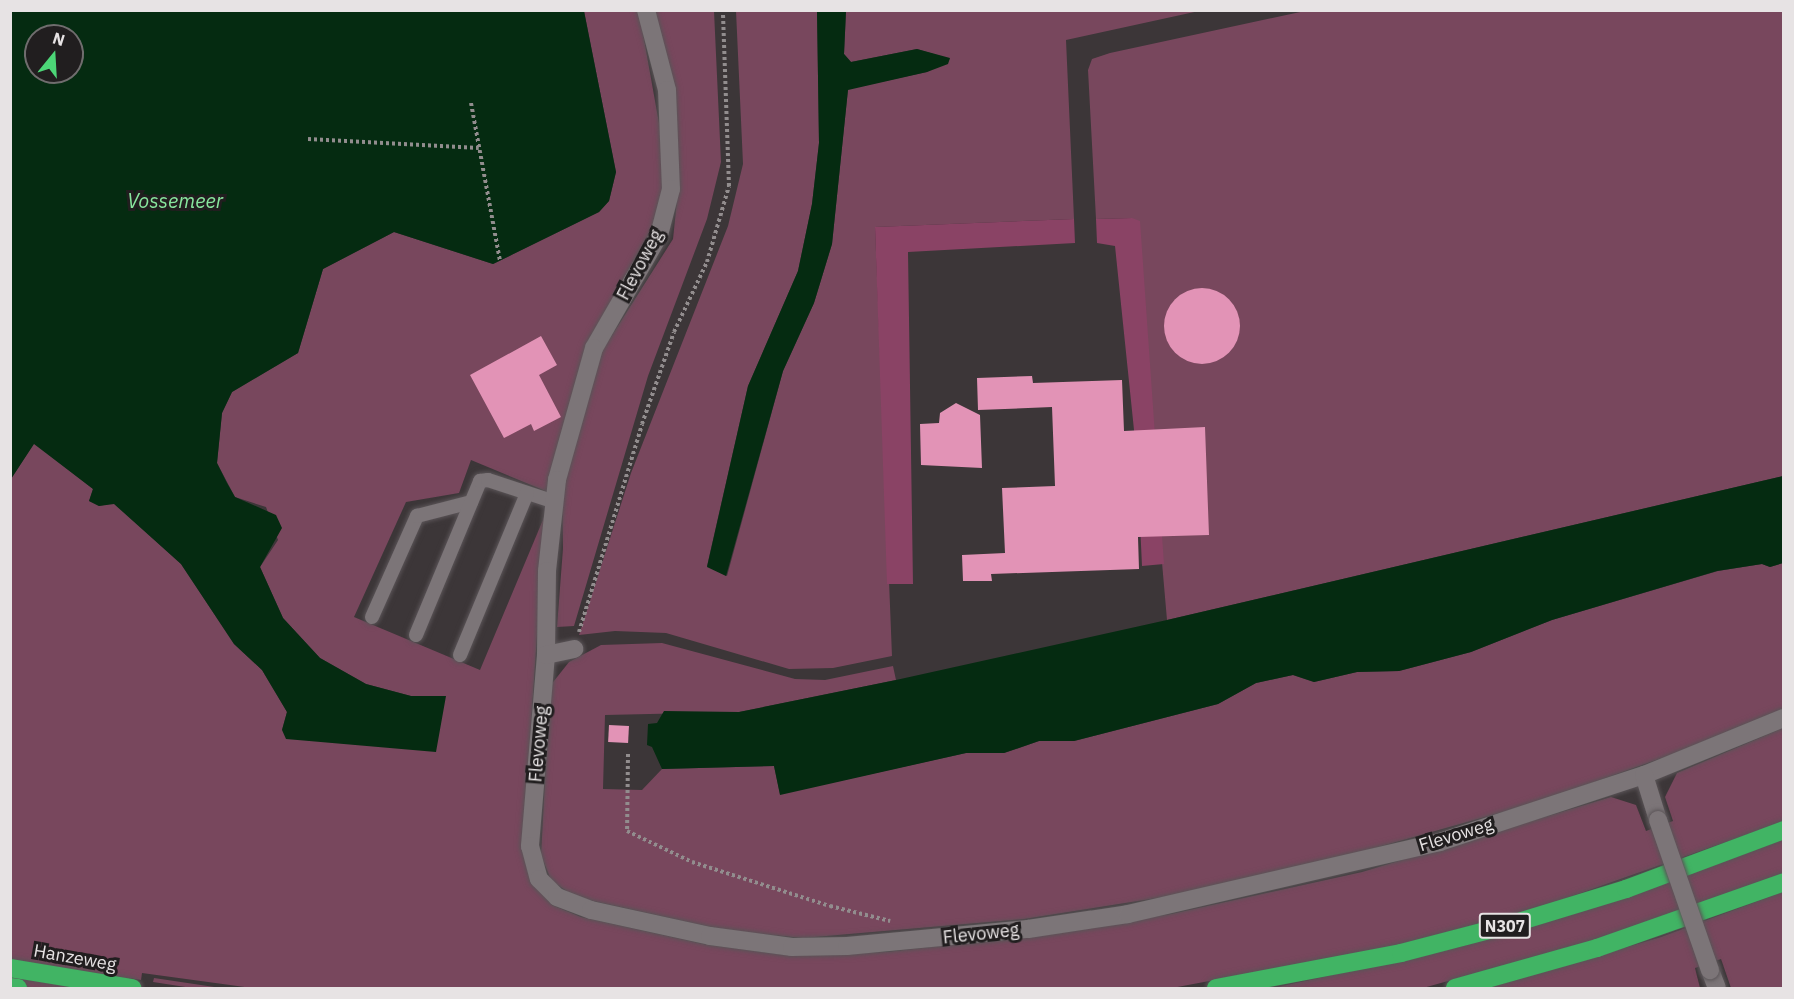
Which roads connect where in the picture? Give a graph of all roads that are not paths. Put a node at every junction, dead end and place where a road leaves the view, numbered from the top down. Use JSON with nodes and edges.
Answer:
{"nodes":[{"id":1,"x":646,"y":10,"type":"edge"},
{"id":2,"x":527,"y":493,"type":"junction"},
{"id":3,"x":471,"y":502,"type":"junction"},
{"id":4,"x":555,"y":502,"type":"junction"},
{"id":5,"x":372,"y":617,"type":"dead end"},
{"id":6,"x":416,"y":635,"type":"dead end"},
{"id":7,"x":574,"y":649,"type":"road end"},
{"id":8,"x":460,"y":655,"type":"dead end"},
{"id":9,"x":546,"y":655,"type":"junction"},
{"id":10,"x":1784,"y":718,"type":"edge"},
{"id":11,"x":1644,"y":775,"type":"junction"},
{"id":12,"x":1784,"y":830,"type":"edge"},
{"id":13,"x":1784,"y":882,"type":"edge"},
{"id":14,"x":10,"y":968,"type":"edge"},
{"id":15,"x":10,"y":987,"type":"edge"},
{"id":16,"x":18,"y":988,"type":"edge"},
{"id":17,"x":132,"y":988,"type":"edge"},
{"id":18,"x":1216,"y":988,"type":"edge"},
{"id":19,"x":1455,"y":988,"type":"edge"},
{"id":20,"x":1717,"y":988,"type":"edge"}],
"edges":[{"from":1,"to":4,"type":"street","name":"Flevoweg"},
{"from":2,"to":3,"type":"lane"},
{"from":2,"to":4,"type":"lane"},
{"from":2,"to":8,"type":"lane"},
{"from":3,"to":5,"type":"lane"},
{"from":3,"to":6,"type":"lane"},
{"from":4,"to":9,"type":"street","name":"Flevoweg"},
{"from":7,"to":9,"type":"street"},
{"from":9,"to":11,"type":"street","name":"Flevoweg"},
{"from":10,"to":11,"type":"street","name":"Flevoweg"},
{"from":11,"to":20,"type":"street","bridge":true},
{"from":12,"to":18,"type":"highway","number":"N307"},
{"from":13,"to":19,"type":"highway"},
{"from":14,"to":17,"type":"highway","name":"Hanzeweg"},
{"from":15,"to":16,"type":"highway"}]}
